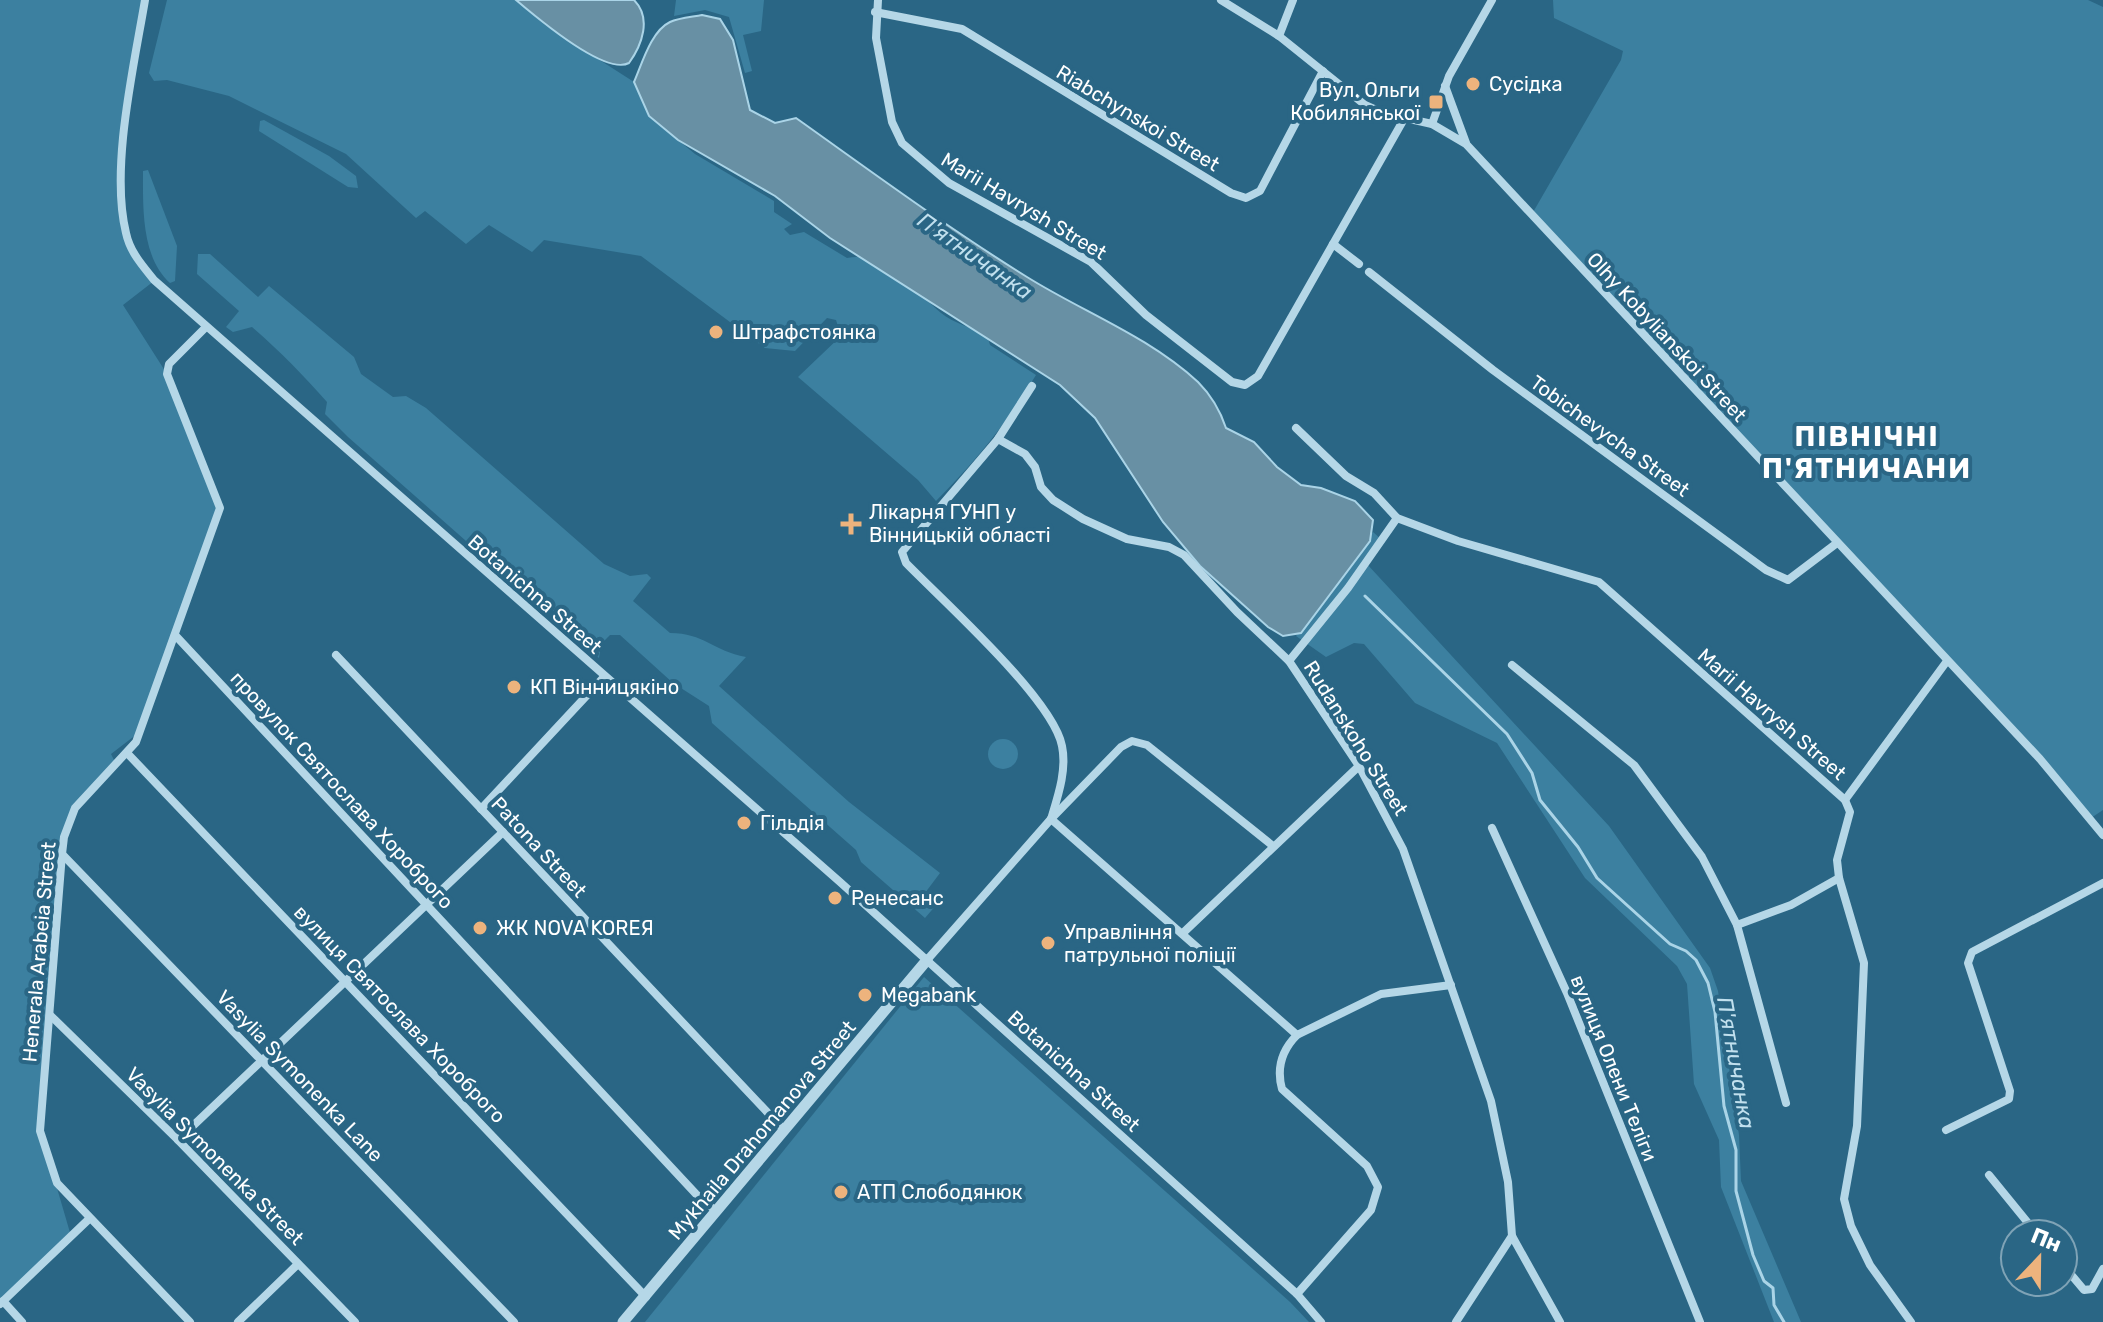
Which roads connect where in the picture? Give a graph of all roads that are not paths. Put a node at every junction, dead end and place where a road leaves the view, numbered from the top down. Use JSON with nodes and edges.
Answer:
{"nodes":[{"id":1,"x":145,"y":0,"type":"edge"},
{"id":2,"x":878,"y":0,"type":"edge"},
{"id":3,"x":1221,"y":0,"type":"edge"},
{"id":4,"x":1293,"y":0,"type":"edge"},
{"id":5,"x":1492,"y":0,"type":"edge"},
{"id":6,"x":875,"y":12,"type":"junction"},
{"id":7,"x":1279,"y":36,"type":"junction"},
{"id":8,"x":1323,"y":71,"type":"junction"},
{"id":9,"x":1445,"y":86,"type":"junction"},
{"id":10,"x":1404,"y":119,"type":"junction"},
{"id":11,"x":1432,"y":124,"type":"junction"},
{"id":12,"x":1466,"y":144,"type":"junction"},
{"id":13,"x":1333,"y":244,"type":"junction"},
{"id":14,"x":1359,"y":264,"type":"dead end"},
{"id":15,"x":1369,"y":272,"type":"dead end"},
{"id":16,"x":206,"y":327,"type":"junction"},
{"id":17,"x":1032,"y":386,"type":"dead end"},
{"id":18,"x":1296,"y":428,"type":"dead end"},
{"id":19,"x":998,"y":439,"type":"junction"},
{"id":20,"x":1397,"y":518,"type":"junction"},
{"id":21,"x":1837,"y":543,"type":"junction"},
{"id":22,"x":175,"y":635,"type":"junction"},
{"id":23,"x":336,"y":655,"type":"dead end"},
{"id":24,"x":1289,"y":661,"type":"junction"},
{"id":25,"x":1947,"y":661,"type":"junction"},
{"id":26,"x":1512,"y":665,"type":"dead end"},
{"id":27,"x":604,"y":677,"type":"junction"},
{"id":28,"x":128,"y":754,"type":"junction"},
{"id":29,"x":1359,"y":766,"type":"junction"},
{"id":30,"x":1845,"y":800,"type":"junction"},
{"id":31,"x":481,"y":809,"type":"junction"},
{"id":32,"x":1051,"y":819,"type":"junction"},
{"id":33,"x":1492,"y":828,"type":"dead end"},
{"id":34,"x":503,"y":832,"type":"junction"},
{"id":35,"x":2103,"y":835,"type":"edge"},
{"id":36,"x":1273,"y":846,"type":"junction"},
{"id":37,"x":62,"y":854,"type":"junction"},
{"id":38,"x":1839,"y":878,"type":"junction"},
{"id":39,"x":2103,"y":883,"type":"edge"},
{"id":40,"x":426,"y":905,"type":"junction"},
{"id":41,"x":1737,"y":925,"type":"junction"},
{"id":42,"x":1184,"y":932,"type":"junction"},
{"id":43,"x":927,"y":960,"type":"junction"},
{"id":44,"x":347,"y":980,"type":"junction"},
{"id":45,"x":1451,"y":985,"type":"junction"},
{"id":46,"x":50,"y":1015,"type":"junction"},
{"id":47,"x":1297,"y":1035,"type":"junction"},
{"id":48,"x":265,"y":1061,"type":"junction"},
{"id":49,"x":1786,"y":1103,"type":"dead end"},
{"id":50,"x":784,"y":1130,"type":"junction"},
{"id":51,"x":1946,"y":1130,"type":"dead end"},
{"id":52,"x":178,"y":1140,"type":"junction"},
{"id":53,"x":1989,"y":1175,"type":"dead end"},
{"id":54,"x":716,"y":1211,"type":"junction"},
{"id":55,"x":2024,"y":1218,"type":"edge"},
{"id":56,"x":89,"y":1219,"type":"junction"},
{"id":57,"x":1512,"y":1236,"type":"junction"},
{"id":58,"x":298,"y":1264,"type":"junction"},
{"id":59,"x":2103,"y":1269,"type":"edge"},
{"id":60,"x":2079,"y":1284,"type":"edge"},
{"id":61,"x":1297,"y":1294,"type":"junction"},
{"id":62,"x":646,"y":1297,"type":"junction"},
{"id":63,"x":2,"y":1303,"type":"edge"},
{"id":64,"x":22,"y":1322,"type":"edge"},
{"id":65,"x":190,"y":1322,"type":"edge"},
{"id":66,"x":238,"y":1322,"type":"edge"},
{"id":67,"x":355,"y":1322,"type":"edge"},
{"id":68,"x":514,"y":1322,"type":"edge"},
{"id":69,"x":623,"y":1322,"type":"edge"},
{"id":70,"x":1321,"y":1322,"type":"edge"},
{"id":71,"x":1456,"y":1322,"type":"edge"},
{"id":72,"x":1560,"y":1322,"type":"edge"},
{"id":73,"x":1700,"y":1322,"type":"edge"},
{"id":74,"x":1911,"y":1322,"type":"edge"}],
"edges":[{"from":1,"to":16,"type":"street","name":"Botanichna Street"},
{"from":2,"to":6,"type":"street","name":"Marii Havrysh Street"},
{"from":3,"to":7,"type":"street","name":"Olhy Kobylianskoi Street"},
{"from":4,"to":7,"type":"street"},
{"from":5,"to":9,"type":"street"},
{"from":6,"to":8,"type":"street","name":"Riabchynskoi Street"},
{"from":6,"to":13,"type":"street","name":"Marii Havrysh Street"},
{"from":7,"to":8,"type":"street","name":"Olhy Kobylianskoi Street"},
{"from":8,"to":10,"type":"street","name":"Olhy Kobylianskoi Street"},
{"from":9,"to":11,"type":"street"},
{"from":9,"to":12,"type":"street"},
{"from":10,"to":11,"type":"street","name":"Olhy Kobylianskoi Street"},
{"from":10,"to":13,"type":"street"},
{"from":11,"to":12,"type":"street","name":"Olhy Kobylianskoi Street"},
{"from":12,"to":21,"type":"street","name":"Olhy Kobylianskoi Street"},
{"from":13,"to":14,"type":"street"},
{"from":15,"to":21,"type":"street","name":"Tobichevycha Street"},
{"from":16,"to":22,"type":"street","name":"Henerala Arabeia Street"},
{"from":16,"to":27,"type":"street","name":"Botanichna Street"},
{"from":17,"to":19,"type":"street"},
{"from":18,"to":20,"type":"street","name":"Marii Havrysh Street"},
{"from":19,"to":24,"type":"street","name":"Rudanskoho Street"},
{"from":19,"to":32,"type":"street"},
{"from":20,"to":24,"type":"street"},
{"from":20,"to":30,"type":"street","name":"Marii Havrysh Street"},
{"from":21,"to":25,"type":"street","name":"Olhy Kobylianskoi Street"},
{"from":22,"to":28,"type":"street","name":"Henerala Arabeia Street"},
{"from":22,"to":40,"type":"street","name":"провулок Святослава Хороброго"},
{"from":23,"to":31,"type":"street","name":"Patona Street"},
{"from":24,"to":29,"type":"street","name":"Rudanskoho Street"},
{"from":25,"to":30,"type":"street"},
{"from":25,"to":35,"type":"street","name":"Olhy Kobylianskoi Street"},
{"from":26,"to":41,"type":"street"},
{"from":27,"to":31,"type":"street"},
{"from":27,"to":43,"type":"street","name":"Botanichna Street"},
{"from":28,"to":37,"type":"street","name":"Henerala Arabeia Street"},
{"from":28,"to":44,"type":"street","name":"вулиця Святослава Хороброго"},
{"from":29,"to":36,"type":"street"},
{"from":29,"to":45,"type":"street","name":"Rudanskoho Street"},
{"from":30,"to":38,"type":"street","name":"Marii Havrysh Street"},
{"from":31,"to":34,"type":"street","name":"Patona Street"},
{"from":32,"to":36,"type":"street"},
{"from":32,"to":42,"type":"street"},
{"from":32,"to":43,"type":"street"},
{"from":33,"to":73,"type":"street","name":"вулиця Олени Теліги"},
{"from":34,"to":40,"type":"street"},
{"from":34,"to":50,"type":"street","name":"Patona Street"},
{"from":36,"to":42,"type":"street"},
{"from":37,"to":46,"type":"street","name":"Henerala Arabeia Street"},
{"from":37,"to":48,"type":"street","name":"Vasylia Symonenka Lane"},
{"from":38,"to":41,"type":"street"},
{"from":38,"to":74,"type":"street","name":"Marii Havrysh Street"},
{"from":39,"to":51,"type":"street"},
{"from":40,"to":44,"type":"street"},
{"from":40,"to":54,"type":"street","name":"провулок Святослава Хороброго"},
{"from":41,"to":49,"type":"street"},
{"from":42,"to":47,"type":"street"},
{"from":43,"to":50,"type":"street","name":"Mykhaila Drahomanova Street"},
{"from":43,"to":61,"type":"street","name":"Botanichna Street"},
{"from":44,"to":48,"type":"street"},
{"from":44,"to":62,"type":"street","name":"вулиця Святослава Хороброго"},
{"from":45,"to":47,"type":"street"},
{"from":45,"to":57,"type":"street","name":"Rudanskoho Street"},
{"from":46,"to":52,"type":"street","name":"Vasylia Symonenka Street"},
{"from":46,"to":56,"type":"street","name":"Henerala Arabeia Street"},
{"from":47,"to":61,"type":"street"},
{"from":48,"to":52,"type":"street"},
{"from":48,"to":68,"type":"street","name":"Vasylia Symonenka Lane"},
{"from":50,"to":54,"type":"street","name":"Mykhaila Drahomanova Street"},
{"from":52,"to":58,"type":"street","name":"Vasylia Symonenka Street"},
{"from":53,"to":55,"type":"street"},
{"from":54,"to":62,"type":"street","name":"Mykhaila Drahomanova Street"},
{"from":56,"to":63,"type":"street"},
{"from":56,"to":65,"type":"street","name":"Henerala Arabeia Street"},
{"from":57,"to":71,"type":"street"},
{"from":57,"to":72,"type":"street","name":"Rudanskoho Street"},
{"from":58,"to":66,"type":"street"},
{"from":58,"to":67,"type":"street","name":"Vasylia Symonenka Street"},
{"from":59,"to":60,"type":"street"},
{"from":61,"to":70,"type":"street","name":"Botanichna Street"},
{"from":62,"to":69,"type":"street","name":"Mykhaila Drahomanova Street"},
{"from":63,"to":64,"type":"street"}]}
